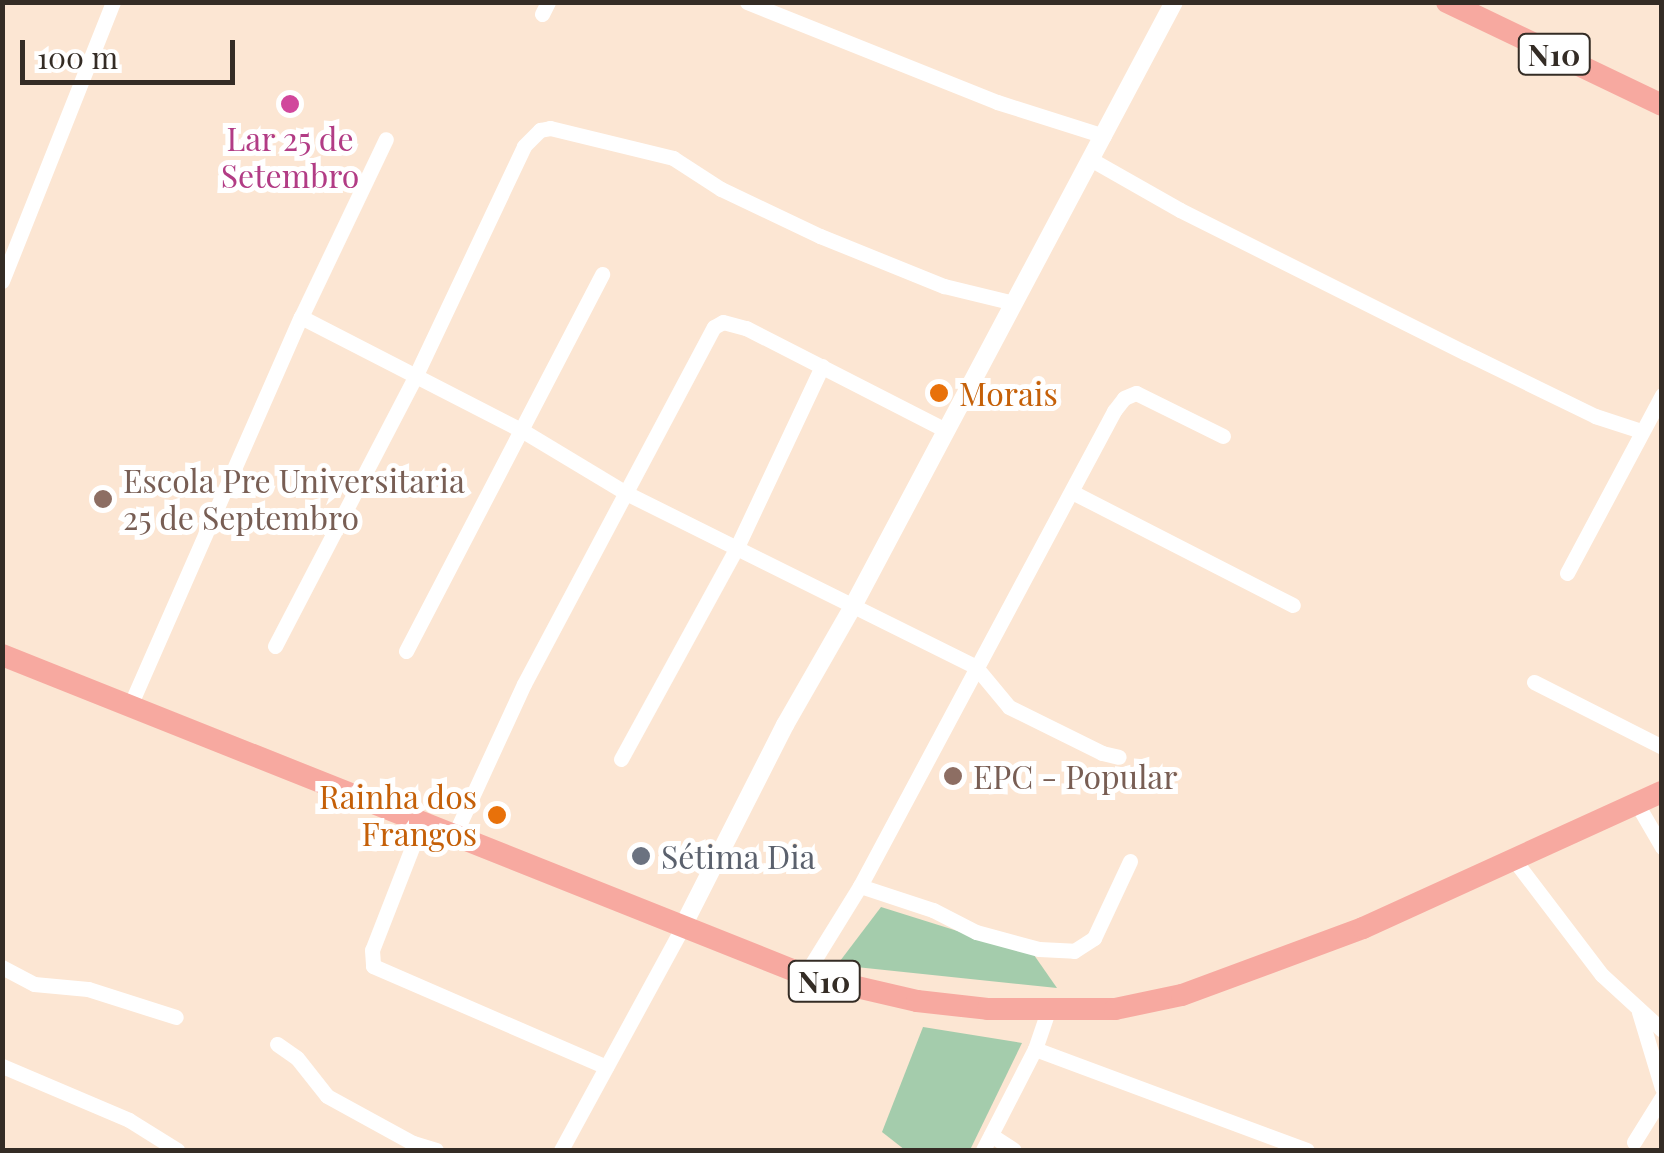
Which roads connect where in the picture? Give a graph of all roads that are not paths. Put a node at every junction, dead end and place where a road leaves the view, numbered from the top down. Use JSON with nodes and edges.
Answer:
{"nodes":[{"id":1,"x":112,"y":2,"type":"edge"},
{"id":2,"x":747,"y":2,"type":"edge"},
{"id":3,"x":1174,"y":2,"type":"edge"},
{"id":4,"x":1447,"y":2,"type":"edge"},
{"id":5,"x":1662,"y":105,"type":"edge"},
{"id":6,"x":1104,"y":136,"type":"junction"},
{"id":7,"x":386,"y":139,"type":"dead end"},
{"id":8,"x":1092,"y":160,"type":"junction"},
{"id":9,"x":602,"y":274,"type":"dead end"},
{"id":10,"x":2,"y":281,"type":"edge"},
{"id":11,"x":1014,"y":303,"type":"junction"},
{"id":12,"x":301,"y":317,"type":"junction"},
{"id":13,"x":822,"y":366,"type":"junction"},
{"id":14,"x":415,"y":378,"type":"junction"},
{"id":15,"x":1662,"y":396,"type":"edge"},
{"id":16,"x":1658,"y":414,"type":"edge"},
{"id":17,"x":946,"y":430,"type":"junction"},
{"id":18,"x":523,"y":431,"type":"junction"},
{"id":19,"x":1641,"y":432,"type":"junction"},
{"id":20,"x":1223,"y":436,"type":"dead end"},
{"id":21,"x":1072,"y":492,"type":"junction"},
{"id":22,"x":626,"y":493,"type":"junction"},
{"id":23,"x":737,"y":547,"type":"junction"},
{"id":24,"x":1567,"y":573,"type":"dead end"},
{"id":25,"x":1292,"y":605,"type":"dead end"},
{"id":26,"x":852,"y":608,"type":"junction"},
{"id":27,"x":275,"y":646,"type":"dead end"},
{"id":28,"x":406,"y":652,"type":"dead end"},
{"id":29,"x":2,"y":656,"type":"edge"},
{"id":30,"x":975,"y":666,"type":"junction"},
{"id":31,"x":1534,"y":682,"type":"dead end"},
{"id":32,"x":129,"y":708,"type":"junction"},
{"id":33,"x":1662,"y":747,"type":"edge"},
{"id":34,"x":1119,"y":757,"type":"dead end"},
{"id":35,"x":620,"y":759,"type":"dead end"},
{"id":36,"x":1662,"y":792,"type":"edge"},
{"id":37,"x":1637,"y":804,"type":"junction"},
{"id":38,"x":422,"y":822,"type":"junction"},
{"id":39,"x":454,"y":836,"type":"junction"},
{"id":40,"x":1662,"y":847,"type":"edge"},
{"id":41,"x":1130,"y":861,"type":"dead end"},
{"id":42,"x":1514,"y":862,"type":"junction"},
{"id":43,"x":860,"y":886,"type":"junction"},
{"id":44,"x":682,"y":928,"type":"junction"},
{"id":45,"x":2,"y":967,"type":"edge"},
{"id":46,"x":805,"y":976,"type":"junction"},
{"id":47,"x":1638,"y":1008,"type":"junction"},
{"id":48,"x":1048,"y":1011,"type":"junction"},
{"id":49,"x":176,"y":1017,"type":"dead end"},
{"id":50,"x":1662,"y":1030,"type":"edge"},
{"id":51,"x":278,"y":1044,"type":"dead end"},
{"id":52,"x":1035,"y":1048,"type":"junction"},
{"id":53,"x":2,"y":1066,"type":"edge"},
{"id":54,"x":606,"y":1067,"type":"junction"},
{"id":55,"x":1662,"y":1088,"type":"edge"},
{"id":56,"x":1662,"y":1097,"type":"edge"},
{"id":57,"x":991,"y":1135,"type":"junction"},
{"id":58,"x":1634,"y":1142,"type":"dead end"},
{"id":59,"x":177,"y":1150,"type":"edge"},
{"id":60,"x":436,"y":1150,"type":"edge"},
{"id":61,"x":561,"y":1150,"type":"edge"},
{"id":62,"x":983,"y":1150,"type":"edge"},
{"id":63,"x":1014,"y":1150,"type":"edge"},
{"id":64,"x":1307,"y":1150,"type":"edge"}],
"edges":[{"from":1,"to":10,"type":"street"},
{"from":2,"to":6,"type":"street"},
{"from":3,"to":6,"type":"street"},
{"from":4,"to":5,"type":"main road","number":"N10"},
{"from":6,"to":8,"type":"street"},
{"from":7,"to":12,"type":"street"},
{"from":8,"to":11,"type":"street"},
{"from":8,"to":19,"type":"street"},
{"from":9,"to":18,"type":"street"},
{"from":11,"to":14,"type":"street"},
{"from":11,"to":17,"type":"street"},
{"from":12,"to":14,"type":"street"},
{"from":12,"to":32,"type":"street"},
{"from":13,"to":17,"type":"street"},
{"from":13,"to":22,"type":"street"},
{"from":13,"to":23,"type":"street"},
{"from":14,"to":18,"type":"street"},
{"from":14,"to":27,"type":"street"},
{"from":15,"to":16,"type":"street"},
{"from":16,"to":19,"type":"street"},
{"from":17,"to":26,"type":"street"},
{"from":18,"to":22,"type":"street"},
{"from":18,"to":28,"type":"street"},
{"from":19,"to":24,"type":"street"},
{"from":20,"to":21,"type":"street"},
{"from":21,"to":25,"type":"street"},
{"from":21,"to":30,"type":"street"},
{"from":22,"to":23,"type":"street"},
{"from":22,"to":39,"type":"street"},
{"from":23,"to":26,"type":"street"},
{"from":23,"to":35,"type":"street"},
{"from":26,"to":30,"type":"street"},
{"from":26,"to":44,"type":"street"},
{"from":29,"to":32,"type":"main road","number":"N10"},
{"from":30,"to":34,"type":"street"},
{"from":30,"to":43,"type":"street"},
{"from":31,"to":33,"type":"street"},
{"from":32,"to":38,"type":"main road","number":"N10"},
{"from":36,"to":37,"type":"main road","number":"N10"},
{"from":37,"to":40,"type":"street"},
{"from":37,"to":42,"type":"main road","number":"N10"},
{"from":38,"to":39,"type":"main road","number":"N10"},
{"from":38,"to":54,"type":"street"},
{"from":39,"to":44,"type":"main road","number":"N10"},
{"from":41,"to":43,"type":"street"},
{"from":42,"to":47,"type":"street"},
{"from":42,"to":48,"type":"main road","number":"N10"},
{"from":43,"to":46,"type":"street"},
{"from":44,"to":46,"type":"main road","number":"N10"},
{"from":44,"to":54,"type":"street"},
{"from":45,"to":49,"type":"street"},
{"from":46,"to":48,"type":"main road","number":"N10"},
{"from":47,"to":50,"type":"street"},
{"from":47,"to":55,"type":"street"},
{"from":48,"to":52,"type":"street"},
{"from":51,"to":60,"type":"street"},
{"from":52,"to":57,"type":"street"},
{"from":52,"to":64,"type":"street"},
{"from":53,"to":59,"type":"street"},
{"from":54,"to":61,"type":"street"},
{"from":56,"to":58,"type":"street"},
{"from":57,"to":62,"type":"street"},
{"from":57,"to":63,"type":"street"}]}
